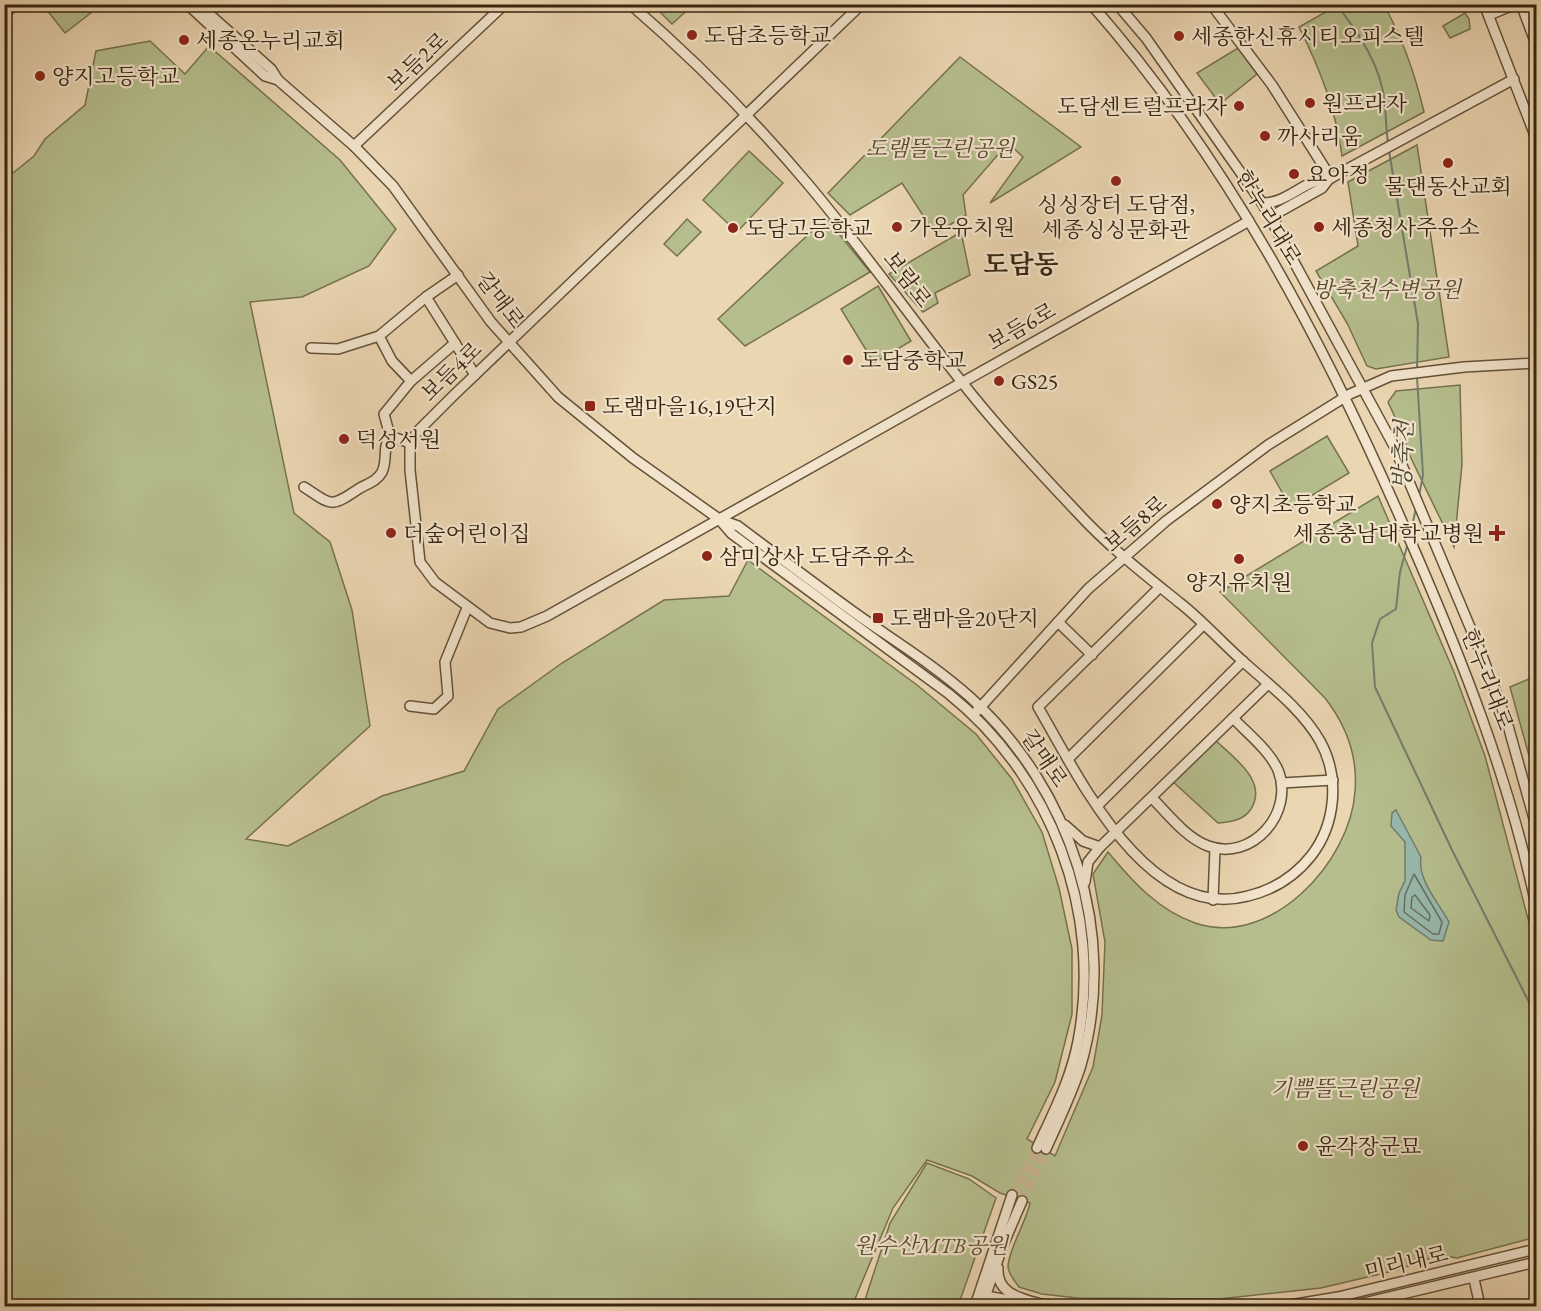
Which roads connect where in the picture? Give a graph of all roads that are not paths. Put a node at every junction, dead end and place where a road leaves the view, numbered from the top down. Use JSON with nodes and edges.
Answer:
{"nodes":[{"id":1,"x":16,"y":4,"type":"edge"},
{"id":2,"x":187,"y":4,"type":"edge"},
{"id":3,"x":198,"y":4,"type":"edge"},
{"id":4,"x":505,"y":4,"type":"edge"},
{"id":5,"x":630,"y":4,"type":"edge"},
{"id":6,"x":862,"y":4,"type":"edge"},
{"id":7,"x":1091,"y":4,"type":"edge"},
{"id":8,"x":1117,"y":4,"type":"edge"},
{"id":9,"x":1211,"y":4,"type":"edge"},
{"id":10,"x":1484,"y":4,"type":"edge"},
{"id":11,"x":1516,"y":4,"type":"edge"},
{"id":12,"x":1521,"y":4,"type":"edge"},
{"id":13,"x":4,"y":14,"type":"edge"},
{"id":14,"x":1489,"y":15,"type":"junction"},
{"id":15,"x":1536,"y":44,"type":"edge"},
{"id":16,"x":1514,"y":79,"type":"junction"},
{"id":17,"x":278,"y":80,"type":"junction"},
{"id":18,"x":746,"y":115,"type":"junction"},
{"id":19,"x":1536,"y":138,"type":"edge"},
{"id":20,"x":354,"y":146,"type":"junction"},
{"id":21,"x":1330,"y":178,"type":"junction"},
{"id":22,"x":1262,"y":203,"type":"junction"},
{"id":23,"x":1249,"y":221,"type":"junction"},
{"id":24,"x":1274,"y":224,"type":"junction"},
{"id":25,"x":458,"y":275,"type":"junction"},
{"id":26,"x":426,"y":297,"type":"junction"},
{"id":27,"x":379,"y":336,"type":"junction"},
{"id":28,"x":455,"y":343,"type":"junction"},
{"id":29,"x":508,"y":343,"type":"junction"},
{"id":30,"x":311,"y":348,"type":"dead end"},
{"id":31,"x":1536,"y":363,"type":"edge"},
{"id":32,"x":475,"y":375,"type":"junction"},
{"id":33,"x":411,"y":381,"type":"junction"},
{"id":34,"x":961,"y":382,"type":"junction"},
{"id":35,"x":1363,"y":386,"type":"junction"},
{"id":36,"x":1347,"y":395,"type":"junction"},
{"id":37,"x":390,"y":436,"type":"junction"},
{"id":38,"x":410,"y":443,"type":"junction"},
{"id":39,"x":304,"y":487,"type":"dead end"},
{"id":40,"x":719,"y":519,"type":"junction"},
{"id":41,"x":1124,"y":558,"type":"junction"},
{"id":42,"x":1159,"y":588,"type":"junction"},
{"id":43,"x":467,"y":608,"type":"junction"},
{"id":44,"x":1058,"y":622,"type":"junction"},
{"id":45,"x":1203,"y":625,"type":"junction"},
{"id":46,"x":1092,"y":655,"type":"junction"},
{"id":47,"x":1243,"y":661,"type":"junction"},
{"id":48,"x":1268,"y":684,"type":"junction"},
{"id":49,"x":410,"y":706,"type":"dead end"},
{"id":50,"x":980,"y":707,"type":"junction"},
{"id":51,"x":973,"y":715,"type":"junction"},
{"id":52,"x":1233,"y":718,"type":"junction"},
{"id":53,"x":1068,"y":759,"type":"junction"},
{"id":54,"x":1333,"y":780,"type":"junction"},
{"id":55,"x":1282,"y":783,"type":"junction"},
{"id":56,"x":1152,"y":798,"type":"junction"},
{"id":57,"x":1098,"y":805,"type":"junction"},
{"id":58,"x":1061,"y":820,"type":"junction"},
{"id":59,"x":1536,"y":826,"type":"edge"},
{"id":60,"x":1116,"y":833,"type":"junction"},
{"id":61,"x":1100,"y":847,"type":"junction"},
{"id":62,"x":1215,"y":848,"type":"junction"},
{"id":63,"x":1076,"y":857,"type":"junction"},
{"id":64,"x":1065,"y":860,"type":"junction"},
{"id":65,"x":1085,"y":890,"type":"junction"},
{"id":66,"x":1213,"y":900,"type":"junction"},
{"id":67,"x":1536,"y":903,"type":"edge"},
{"id":68,"x":1012,"y":1195,"type":"tunnel mouth"},
{"id":69,"x":1022,"y":1201,"type":"tunnel mouth"},
{"id":70,"x":1002,"y":1248,"type":"junction"},
{"id":71,"x":1536,"y":1249,"type":"edge"},
{"id":72,"x":1536,"y":1262,"type":"edge"},
{"id":73,"x":1474,"y":1279,"type":"junction"},
{"id":74,"x":980,"y":1303,"type":"edge"},
{"id":75,"x":1044,"y":1305,"type":"junction"},
{"id":76,"x":1061,"y":1306,"type":"edge"},
{"id":77,"x":1284,"y":1306,"type":"edge"},
{"id":78,"x":1352,"y":1306,"type":"edge"},
{"id":79,"x":1480,"y":1306,"type":"edge"}],
"edges":[{"from":1,"to":13,"type":"street"},
{"from":2,"to":17,"type":"street","name":"갈매로"},
{"from":3,"to":17,"type":"street","name":"갈매로"},
{"from":4,"to":20,"type":"street","name":"보듬2로"},
{"from":5,"to":18,"type":"street","name":"보람로"},
{"from":6,"to":18,"type":"street","name":"보듬4로"},
{"from":7,"to":23,"type":"street","name":"한누리대로"},
{"from":8,"to":22,"type":"street","name":"한누리대로"},
{"from":9,"to":21,"type":"street"},
{"from":10,"to":14,"type":"street"},
{"from":11,"to":14,"type":"street"},
{"from":12,"to":15,"type":"street"},
{"from":14,"to":16,"type":"street"},
{"from":16,"to":19,"type":"street"},
{"from":16,"to":21,"type":"street"},
{"from":17,"to":20,"type":"street","name":"갈매로"},
{"from":18,"to":29,"type":"street","name":"보듬4로"},
{"from":18,"to":34,"type":"street","name":"보람로"},
{"from":20,"to":25,"type":"street","name":"갈매로"},
{"from":21,"to":22,"type":"street"},
{"from":21,"to":24,"type":"street"},
{"from":22,"to":24,"type":"street","name":"한누리대로"},
{"from":23,"to":34,"type":"street","name":"보듬6로"},
{"from":23,"to":36,"type":"street","name":"한누리대로"},
{"from":24,"to":35,"type":"street","name":"한누리대로"},
{"from":25,"to":26,"type":"street"},
{"from":25,"to":29,"type":"street","name":"갈매로"},
{"from":26,"to":27,"type":"street"},
{"from":26,"to":28,"type":"street"},
{"from":27,"to":30,"type":"street"},
{"from":27,"to":33,"type":"street"},
{"from":28,"to":32,"type":"street"},
{"from":28,"to":33,"type":"street"},
{"from":29,"to":32,"type":"street","name":"보듬4로"},
{"from":29,"to":40,"type":"street","name":"갈매로"},
{"from":31,"to":35,"type":"street","name":"보듬8로"},
{"from":32,"to":38,"type":"street","name":"보듬4로"},
{"from":33,"to":37,"type":"street"},
{"from":34,"to":40,"type":"street","name":"보듬6로"},
{"from":34,"to":41,"type":"street","name":"보람로"},
{"from":35,"to":36,"type":"street","name":"보듬8로"},
{"from":35,"to":59,"type":"street","name":"한누리대로"},
{"from":36,"to":41,"type":"street","name":"보듬8로"},
{"from":36,"to":67,"type":"street","name":"한누리대로"},
{"from":37,"to":38,"type":"street"},
{"from":37,"to":39,"type":"street"},
{"from":38,"to":43,"type":"street"},
{"from":40,"to":43,"type":"street"},
{"from":40,"to":50,"type":"street","name":"갈매로"},
{"from":40,"to":51,"type":"street","name":"갈매로"},
{"from":41,"to":42,"type":"street","name":"보람로"},
{"from":41,"to":44,"type":"street","name":"보듬8로"},
{"from":42,"to":45,"type":"street","name":"보람로"},
{"from":42,"to":46,"type":"street"},
{"from":43,"to":49,"type":"street"},
{"from":44,"to":46,"type":"street"},
{"from":44,"to":50,"type":"street","name":"보듬8로"},
{"from":45,"to":47,"type":"street","name":"보람로"},
{"from":45,"to":53,"type":"street"},
{"from":46,"to":53,"type":"street"},
{"from":47,"to":48,"type":"street","name":"보람로"},
{"from":47,"to":57,"type":"street"},
{"from":48,"to":52,"type":"street"},
{"from":48,"to":54,"type":"street","name":"보람로"},
{"from":50,"to":51,"type":"street","name":"보듬8로"},
{"from":50,"to":58,"type":"street","name":"갈매로"},
{"from":51,"to":64,"type":"street","name":"갈매로"},
{"from":52,"to":55,"type":"street"},
{"from":52,"to":56,"type":"street"},
{"from":53,"to":57,"type":"street"},
{"from":54,"to":55,"type":"street"},
{"from":54,"to":66,"type":"street"},
{"from":55,"to":62,"type":"street"},
{"from":56,"to":60,"type":"street"},
{"from":56,"to":62,"type":"street"},
{"from":57,"to":60,"type":"street"},
{"from":58,"to":61,"type":"street"},
{"from":58,"to":63,"type":"street","name":"갈매로"},
{"from":60,"to":61,"type":"street"},
{"from":60,"to":66,"type":"street"},
{"from":61,"to":63,"type":"street"},
{"from":61,"to":65,"type":"street"},
{"from":62,"to":66,"type":"street"},
{"from":63,"to":64,"type":"street"},
{"from":63,"to":65,"type":"street","name":"갈매로"},
{"from":64,"to":65,"type":"street","name":"갈매로"},
{"from":68,"to":74,"type":"street"},
{"from":69,"to":70,"type":"street"},
{"from":70,"to":74,"type":"street"},
{"from":70,"to":75,"type":"street"},
{"from":71,"to":77,"type":"street","name":"미리내로"},
{"from":72,"to":73,"type":"street","name":"미리내로"},
{"from":73,"to":78,"type":"street","name":"미리내로"},
{"from":73,"to":79,"type":"street"},
{"from":74,"to":75,"type":"street"},
{"from":75,"to":76,"type":"street"}]}
